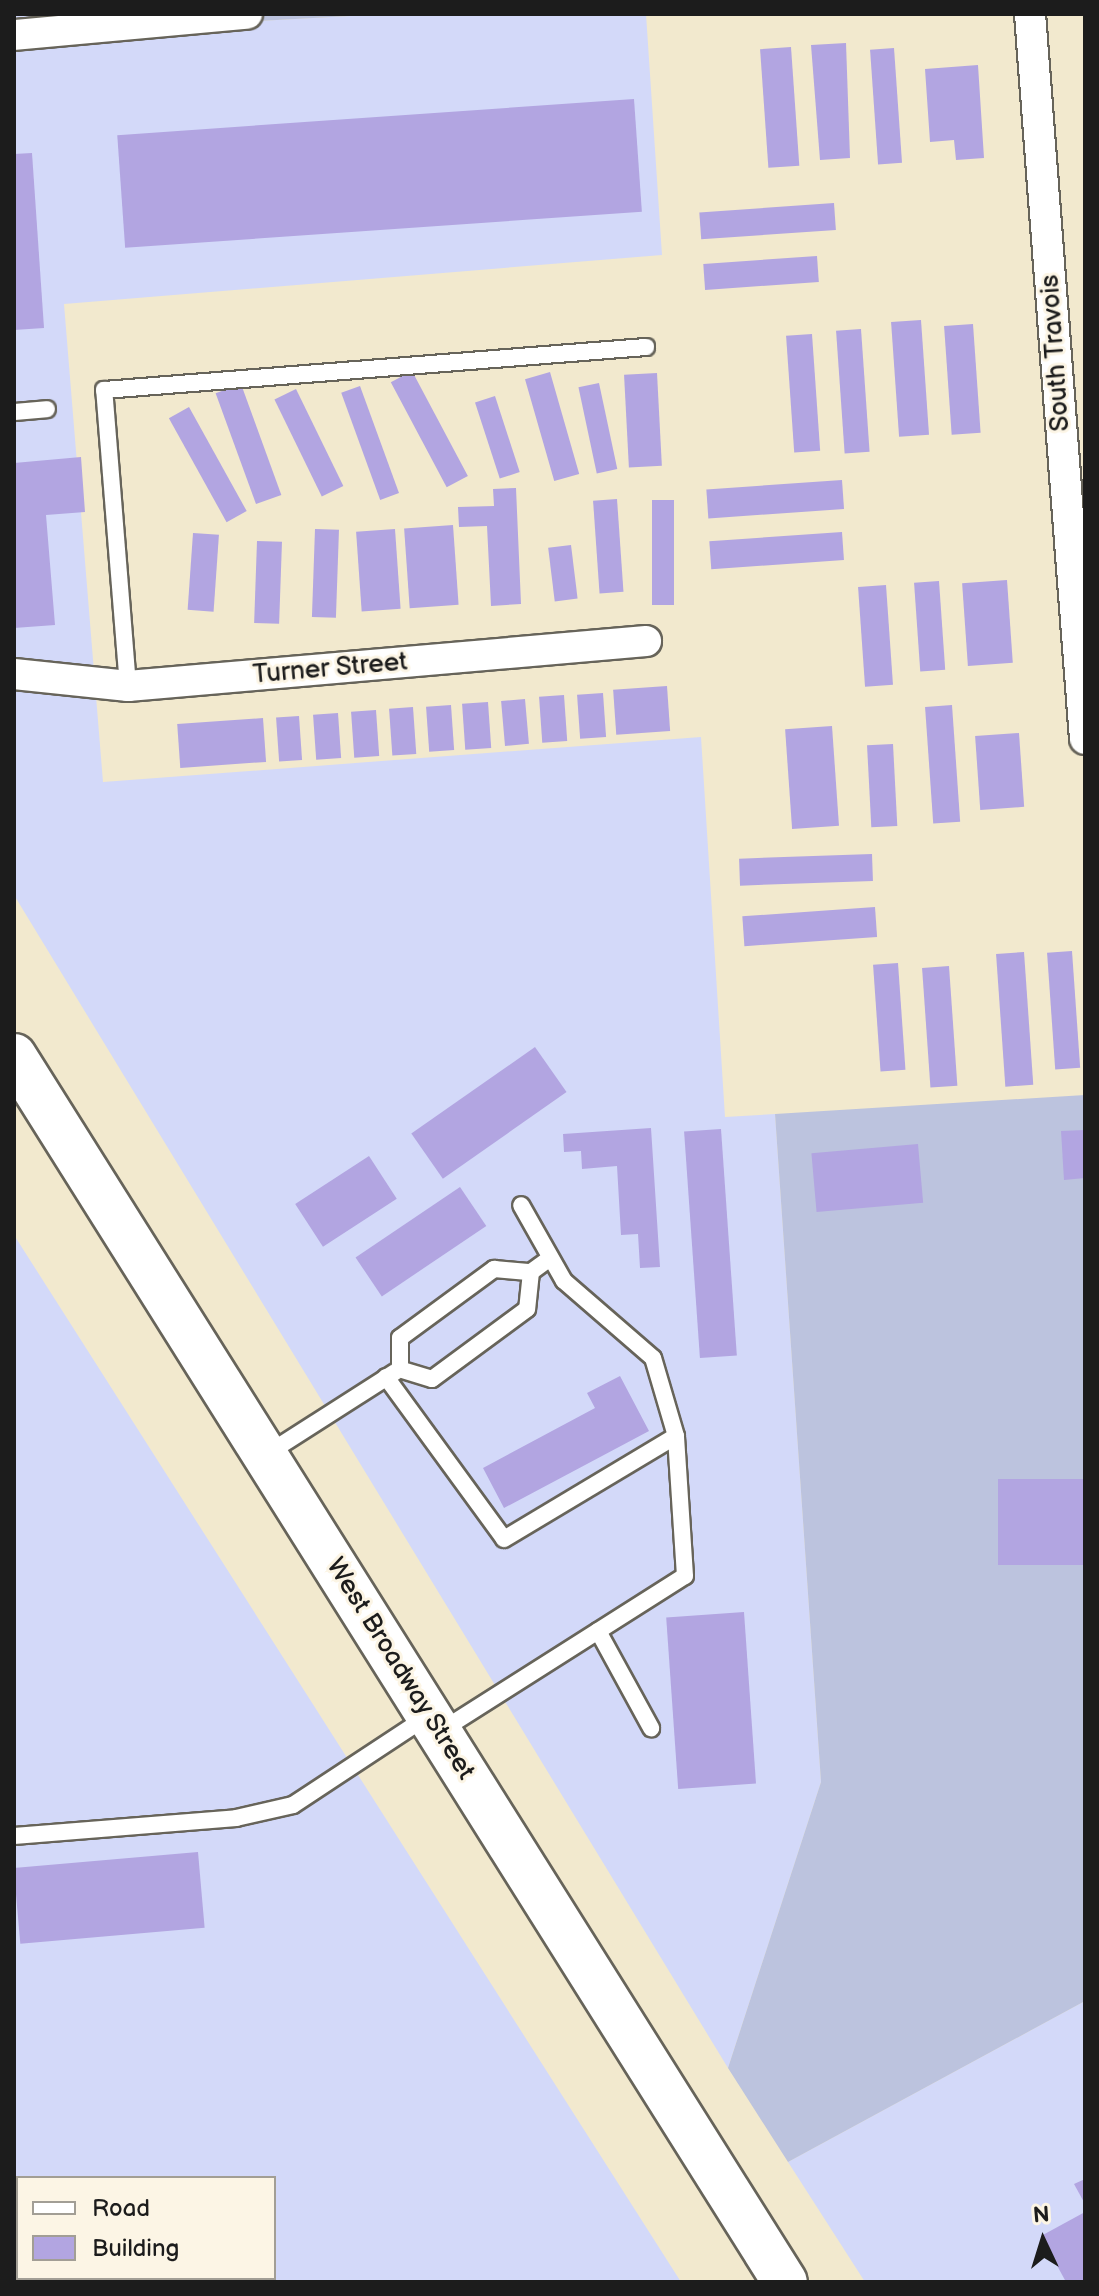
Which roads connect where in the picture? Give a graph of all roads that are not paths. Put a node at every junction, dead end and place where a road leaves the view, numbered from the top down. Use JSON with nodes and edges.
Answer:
{"nodes":[{"id":1,"x":247,"y":14,"type":"edge"},
{"id":2,"x":1030,"y":14,"type":"edge"},
{"id":3,"x":52,"y":23,"type":"edge"},
{"id":4,"x":14,"y":35,"type":"edge"},
{"id":5,"x":646,"y":347,"type":"dead end"},
{"id":6,"x":47,"y":409,"type":"dead end"},
{"id":7,"x":14,"y":412,"type":"edge"},
{"id":8,"x":646,"y":641,"type":"dead end"},
{"id":9,"x":14,"y":674,"type":"edge"},
{"id":10,"x":128,"y":686,"type":"junction"},
{"id":11,"x":1085,"y":739,"type":"edge"},
{"id":12,"x":14,"y":1056,"type":"edge"},
{"id":13,"x":521,"y":1205,"type":"dead end"},
{"id":14,"x":550,"y":1258,"type":"junction"},
{"id":15,"x":531,"y":1272,"type":"junction"},
{"id":16,"x":393,"y":1373,"type":"junction"},
{"id":17,"x":676,"y":1436,"type":"junction"},
{"id":18,"x":265,"y":1455,"type":"junction"},
{"id":19,"x":598,"y":1631,"type":"junction"},
{"id":20,"x":434,"y":1724,"type":"junction"},
{"id":21,"x":651,"y":1728,"type":"dead end"},
{"id":22,"x":14,"y":1836,"type":"edge"},
{"id":23,"x":785,"y":2282,"type":"edge"}],
"edges":[{"from":1,"to":3,"type":"street"},
{"from":2,"to":11,"type":"street","name":"South Travois"},
{"from":3,"to":4,"type":"street"},
{"from":5,"to":10,"type":"lane"},
{"from":6,"to":7,"type":"lane"},
{"from":8,"to":10,"type":"street","name":"Turner Street"},
{"from":9,"to":10,"type":"street","name":"Turner Street"},
{"from":12,"to":18,"type":"main road","name":"West Broadway Street"},
{"from":13,"to":14,"type":"lane"},
{"from":14,"to":15,"type":"lane"},
{"from":14,"to":17,"type":"lane"},
{"from":15,"to":16,"type":"lane"},
{"from":15,"to":16,"type":"lane"},
{"from":16,"to":17,"type":"lane"},
{"from":16,"to":18,"type":"lane"},
{"from":17,"to":19,"type":"lane"},
{"from":18,"to":20,"type":"main road","name":"West Broadway Street"},
{"from":19,"to":20,"type":"lane"},
{"from":19,"to":21,"type":"lane"},
{"from":20,"to":22,"type":"lane"},
{"from":20,"to":23,"type":"main road","name":"West Broadway Street"}]}
